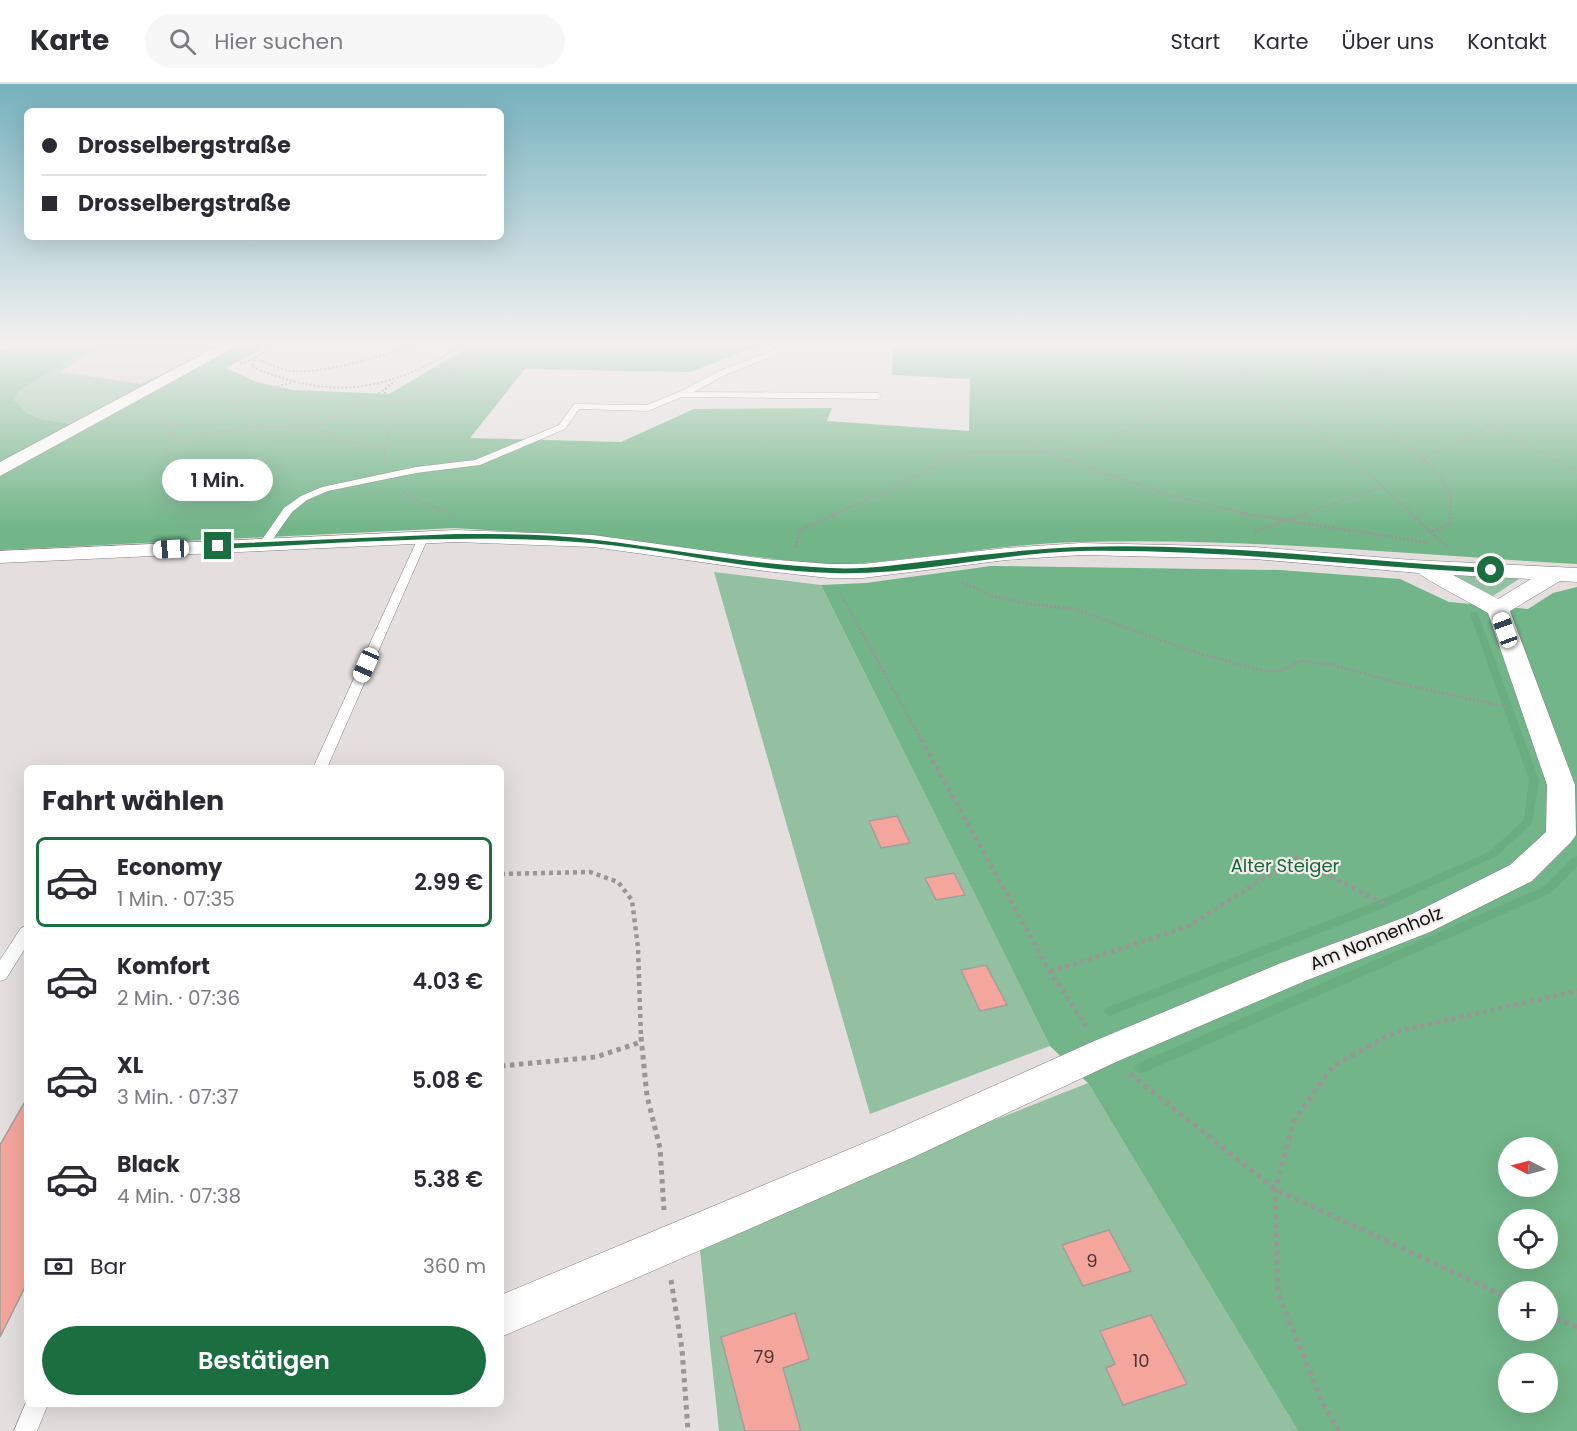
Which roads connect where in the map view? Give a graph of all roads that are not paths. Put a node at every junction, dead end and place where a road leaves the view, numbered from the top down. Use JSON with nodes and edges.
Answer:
{"nodes":[{"id":1,"x":121,"y":404,"type":"edge"},
{"id":2,"x":658,"y":404,"type":"edge"},
{"id":3,"x":0,"y":470,"type":"edge"},
{"id":4,"x":423,"y":538,"type":"junction"},
{"id":5,"x":264,"y":544,"type":"junction"},
{"id":6,"x":0,"y":557,"type":"edge"},
{"id":7,"x":1412,"y":566,"type":"junction"},
{"id":8,"x":1566,"y":574,"type":"edge"},
{"id":9,"x":1498,"y":609,"type":"junction"},
{"id":10,"x":321,"y":765,"type":"edge"},
{"id":11,"x":24,"y":937,"type":"edge"},
{"id":12,"x":0,"y":974,"type":"edge"},
{"id":13,"x":504,"y":1315,"type":"edge"},
{"id":14,"x":36,"y":1407,"type":"edge"},
{"id":15,"x":25,"y":1431,"type":"edge"}],
"edges":[{"from":1,"to":3,"type":"street"},
{"from":2,"to":5,"type":"lane"},
{"from":4,"to":5,"type":"street"},
{"from":4,"to":7,"type":"street"},
{"from":4,"to":10,"type":"lane"},
{"from":5,"to":6,"type":"street"},
{"from":7,"to":8,"type":"street"},
{"from":7,"to":9,"type":"street"},
{"from":8,"to":9,"type":"street"},
{"from":9,"to":13,"type":"street","name":"Am Nonnenholz"},
{"from":11,"to":12,"type":"lane"},
{"from":14,"to":15,"type":"lane"}]}
